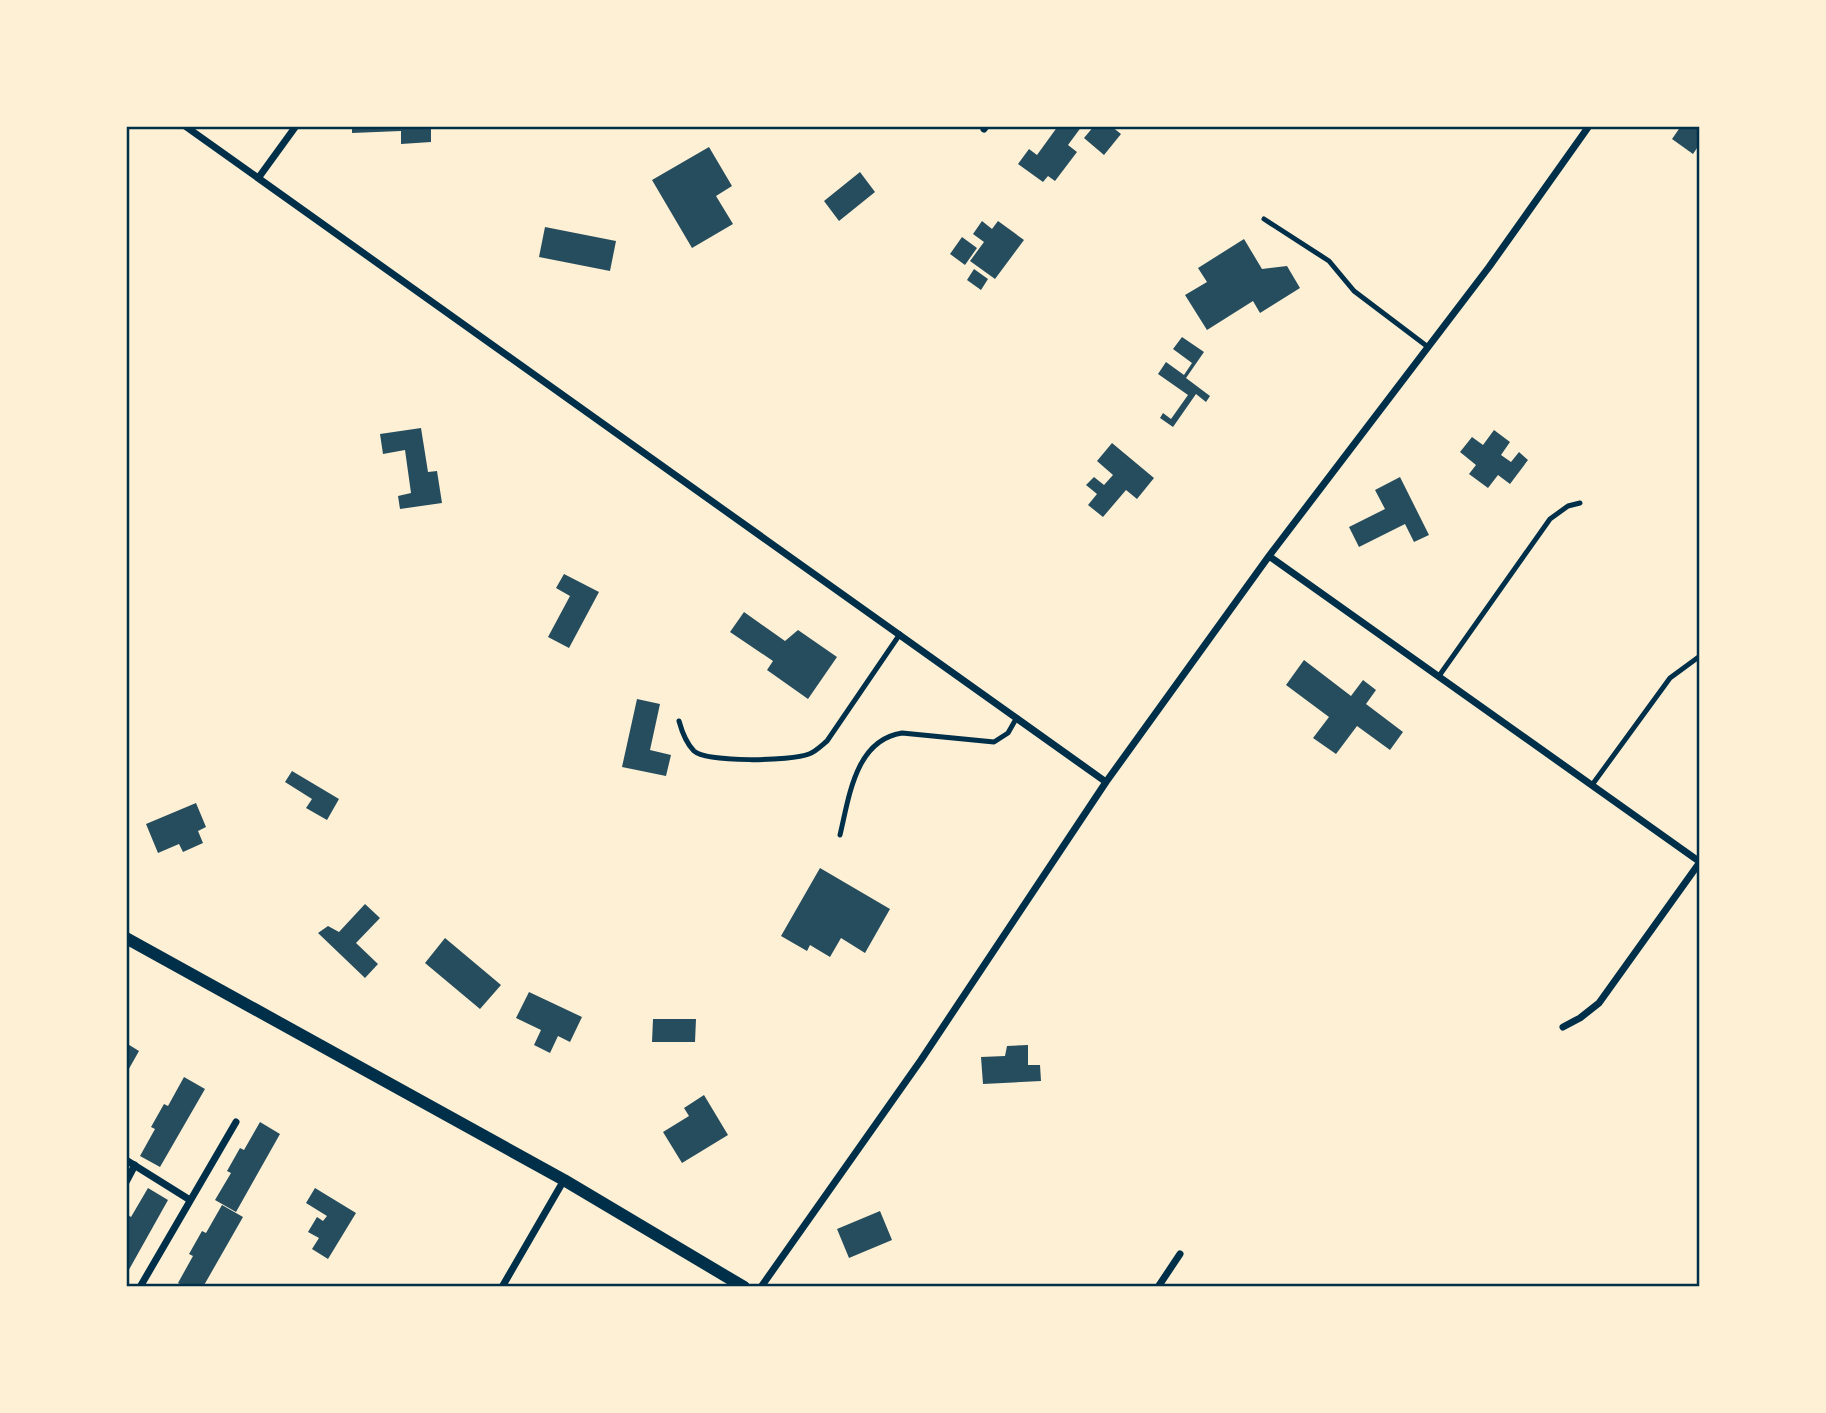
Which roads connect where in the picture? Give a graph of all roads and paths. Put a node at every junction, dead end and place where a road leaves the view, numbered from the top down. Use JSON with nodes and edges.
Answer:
{"nodes":[{"id":1,"x":185,"y":126,"type":"edge"},
{"id":2,"x":296,"y":126,"type":"edge"},
{"id":3,"x":1589,"y":126,"type":"edge"},
{"id":4,"x":259,"y":177,"type":"junction"},
{"id":5,"x":1264,"y":219,"type":"dead end"},
{"id":6,"x":1428,"y":347,"type":"junction"},
{"id":7,"x":1580,"y":503,"type":"dead end"},
{"id":8,"x":1269,"y":556,"type":"junction"},
{"id":9,"x":900,"y":634,"type":"junction"},
{"id":10,"x":1700,"y":656,"type":"edge"},
{"id":11,"x":1438,"y":676,"type":"junction"},
{"id":12,"x":1016,"y":719,"type":"junction"},
{"id":13,"x":679,"y":722,"type":"dead end"},
{"id":14,"x":1107,"y":782,"type":"junction"},
{"id":15,"x":1592,"y":785,"type":"junction"},
{"id":16,"x":840,"y":835,"type":"dead end"},
{"id":17,"x":1700,"y":862,"type":"edge"},
{"id":18,"x":126,"y":938,"type":"edge"},
{"id":19,"x":1563,"y":1027,"type":"dead end"},
{"id":20,"x":236,"y":1122,"type":"dead end"},
{"id":21,"x":126,"y":1160,"type":"edge"},
{"id":22,"x":135,"y":1165,"type":"junction"},
{"id":23,"x":126,"y":1181,"type":"edge"},
{"id":24,"x":564,"y":1181,"type":"junction"},
{"id":25,"x":190,"y":1200,"type":"junction"},
{"id":26,"x":1180,"y":1254,"type":"dead end"},
{"id":27,"x":139,"y":1287,"type":"edge"},
{"id":28,"x":502,"y":1287,"type":"edge"},
{"id":29,"x":744,"y":1287,"type":"edge"},
{"id":30,"x":761,"y":1287,"type":"edge"},
{"id":31,"x":1158,"y":1287,"type":"edge"}],
"edges":[{"from":1,"to":4,"type":"street"},
{"from":2,"to":4,"type":"street"},
{"from":3,"to":6,"type":"street"},
{"from":4,"to":9,"type":"street"},
{"from":5,"to":6,"type":"lane"},
{"from":6,"to":8,"type":"street"},
{"from":7,"to":11,"type":"lane"},
{"from":8,"to":11,"type":"street"},
{"from":8,"to":14,"type":"street"},
{"from":9,"to":12,"type":"street"},
{"from":9,"to":13,"type":"lane"},
{"from":10,"to":15,"type":"lane"},
{"from":11,"to":15,"type":"street"},
{"from":12,"to":14,"type":"street"},
{"from":12,"to":16,"type":"lane"},
{"from":14,"to":30,"type":"street"},
{"from":15,"to":17,"type":"street"},
{"from":17,"to":19,"type":"street"},
{"from":18,"to":24,"type":"street"},
{"from":20,"to":25,"type":"street"},
{"from":21,"to":22,"type":"street"},
{"from":22,"to":23,"type":"street"},
{"from":22,"to":25,"type":"street"},
{"from":24,"to":28,"type":"street"},
{"from":24,"to":29,"type":"street"},
{"from":25,"to":27,"type":"street"},
{"from":26,"to":31,"type":"street"}]}
